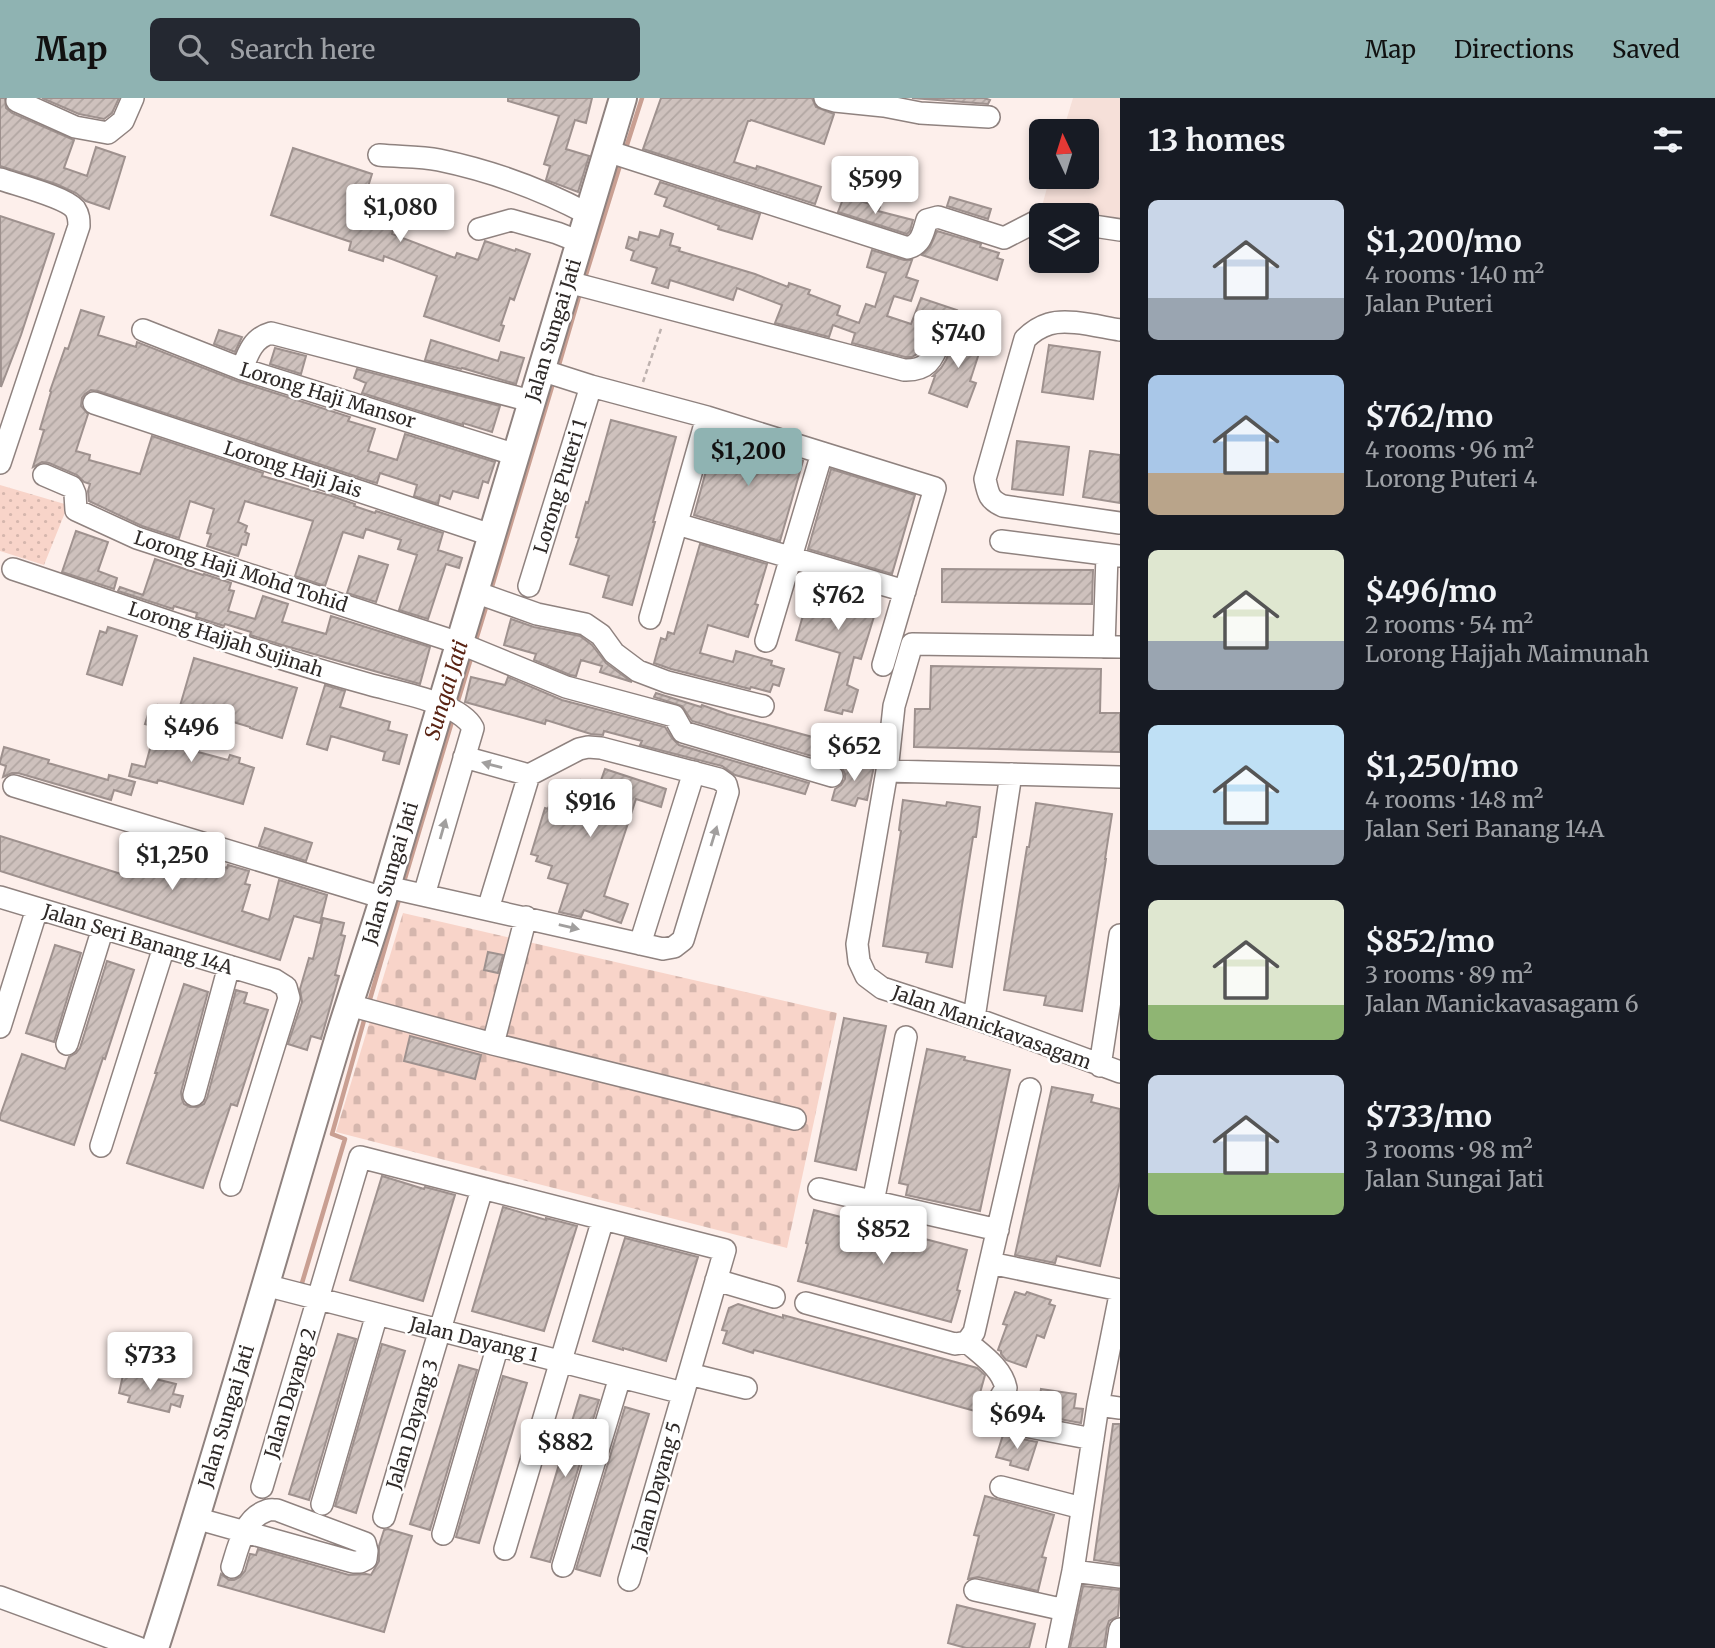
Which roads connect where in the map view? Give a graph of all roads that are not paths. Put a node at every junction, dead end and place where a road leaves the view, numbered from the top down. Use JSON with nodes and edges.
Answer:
{"nodes":[{"id":1,"x":133,"y":98,"type":"edge"},
{"id":2,"x":622,"y":98,"type":"edge"},
{"id":3,"x":825,"y":98,"type":"edge"},
{"id":4,"x":17,"y":101,"type":"dead end"},
{"id":5,"x":989,"y":117,"type":"dead end"},
{"id":6,"x":618,"y":154,"type":"junction"},
{"id":7,"x":379,"y":155,"type":"dead end"},
{"id":8,"x":0,"y":179,"type":"edge"},
{"id":9,"x":588,"y":214,"type":"junction"},
{"id":10,"x":1029,"y":225,"type":"edge"},
{"id":11,"x":1099,"y":227,"type":"edge"},
{"id":12,"x":479,"y":229,"type":"dead end"},
{"id":13,"x":1120,"y":230,"type":"edge"},
{"id":14,"x":580,"y":242,"type":"junction"},
{"id":15,"x":579,"y":285,"type":"junction"},
{"id":16,"x":143,"y":330,"type":"dead end"},
{"id":17,"x":944,"y":330,"type":"dead end"},
{"id":18,"x":1120,"y":330,"type":"edge"},
{"id":19,"x":242,"y":369,"type":"junction"},
{"id":20,"x":551,"y":373,"type":"junction"},
{"id":21,"x":591,"y":386,"type":"junction"},
{"id":22,"x":531,"y":401,"type":"junction"},
{"id":23,"x":94,"y":403,"type":"dead end"},
{"id":24,"x":708,"y":417,"type":"junction"},
{"id":25,"x":822,"y":453,"type":"junction"},
{"id":26,"x":516,"y":455,"type":"junction"},
{"id":27,"x":0,"y":463,"type":"edge"},
{"id":28,"x":44,"y":475,"type":"dead end"},
{"id":29,"x":1120,"y":523,"type":"edge"},
{"id":30,"x":677,"y":524,"type":"junction"},
{"id":31,"x":491,"y":535,"type":"junction"},
{"id":32,"x":1001,"y":541,"type":"dead end"},
{"id":33,"x":1114,"y":556,"type":"edge"},
{"id":34,"x":791,"y":558,"type":"junction"},
{"id":35,"x":13,"y":569,"type":"dead end"},
{"id":36,"x":529,"y":586,"type":"dead end"},
{"id":37,"x":905,"y":591,"type":"junction"},
{"id":38,"x":485,"y":596,"type":"junction"},
{"id":39,"x":650,"y":618,"type":"dead end"},
{"id":40,"x":766,"y":641,"type":"dead end"},
{"id":41,"x":469,"y":647,"type":"junction"},
{"id":42,"x":1112,"y":647,"type":"edge"},
{"id":43,"x":883,"y":665,"type":"dead end"},
{"id":44,"x":763,"y":706,"type":"dead end"},
{"id":45,"x":452,"y":710,"type":"junction"},
{"id":46,"x":464,"y":757,"type":"junction"},
{"id":47,"x":887,"y":771,"type":"junction"},
{"id":48,"x":694,"y":772,"type":"junction"},
{"id":49,"x":1011,"y":774,"type":"junction"},
{"id":50,"x":529,"y":775,"type":"junction"},
{"id":51,"x":832,"y":776,"type":"dead end"},
{"id":52,"x":1120,"y":777,"type":"edge"},
{"id":53,"x":14,"y":786,"type":"dead end"},
{"id":54,"x":399,"y":892,"type":"junction"},
{"id":55,"x":0,"y":897,"type":"edge"},
{"id":56,"x":37,"y":909,"type":"junction"},
{"id":57,"x":488,"y":909,"type":"junction"},
{"id":58,"x":526,"y":917,"type":"junction"},
{"id":59,"x":103,"y":929,"type":"junction"},
{"id":60,"x":1120,"y":935,"type":"edge"},
{"id":61,"x":640,"y":944,"type":"junction"},
{"id":62,"x":164,"y":947,"type":"junction"},
{"id":63,"x":229,"y":966,"type":"junction"},
{"id":64,"x":360,"y":1008,"type":"junction"},
{"id":65,"x":974,"y":1018,"type":"junction"},
{"id":66,"x":0,"y":1027,"type":"edge"},
{"id":67,"x":1113,"y":1031,"type":"edge"},
{"id":68,"x":906,"y":1037,"type":"dead end"},
{"id":69,"x":67,"y":1044,"type":"dead end"},
{"id":70,"x":493,"y":1044,"type":"junction"},
{"id":71,"x":1110,"y":1069,"type":"edge"},
{"id":72,"x":1030,"y":1089,"type":"dead end"},
{"id":73,"x":194,"y":1095,"type":"dead end"},
{"id":74,"x":795,"y":1119,"type":"dead end"},
{"id":75,"x":101,"y":1146,"type":"dead end"},
{"id":76,"x":231,"y":1185,"type":"dead end"},
{"id":77,"x":482,"y":1189,"type":"junction"},
{"id":78,"x":819,"y":1189,"type":"dead end"},
{"id":79,"x":873,"y":1202,"type":"junction"},
{"id":80,"x":603,"y":1219,"type":"junction"},
{"id":81,"x":998,"y":1230,"type":"junction"},
{"id":82,"x":990,"y":1263,"type":"junction"},
{"id":83,"x":716,"y":1280,"type":"junction"},
{"id":84,"x":265,"y":1285,"type":"junction"},
{"id":85,"x":1120,"y":1292,"type":"edge"},
{"id":86,"x":774,"y":1297,"type":"dead end"},
{"id":87,"x":318,"y":1299,"type":"junction"},
{"id":88,"x":806,"y":1303,"type":"dead end"},
{"id":89,"x":377,"y":1314,"type":"junction"},
{"id":90,"x":440,"y":1331,"type":"junction"},
{"id":91,"x":971,"y":1337,"type":"junction"},
{"id":92,"x":498,"y":1345,"type":"junction"},
{"id":93,"x":560,"y":1361,"type":"junction"},
{"id":94,"x":620,"y":1377,"type":"junction"},
{"id":95,"x":686,"y":1383,"type":"junction"},
{"id":96,"x":746,"y":1388,"type":"dead end"},
{"id":97,"x":1098,"y":1405,"type":"junction"},
{"id":98,"x":1120,"y":1408,"type":"edge"},
{"id":99,"x":1093,"y":1439,"type":"junction"},
{"id":100,"x":262,"y":1487,"type":"dead end"},
{"id":101,"x":1001,"y":1487,"type":"dead end"},
{"id":102,"x":323,"y":1504,"type":"dead end"},
{"id":103,"x":1082,"y":1508,"type":"junction"},
{"id":104,"x":384,"y":1517,"type":"dead end"},
{"id":105,"x":195,"y":1518,"type":"junction"},
{"id":106,"x":243,"y":1531,"type":"junction"},
{"id":107,"x":443,"y":1534,"type":"dead end"},
{"id":108,"x":505,"y":1549,"type":"dead end"},
{"id":109,"x":563,"y":1566,"type":"dead end"},
{"id":110,"x":232,"y":1567,"type":"dead end"},
{"id":111,"x":1073,"y":1571,"type":"junction"},
{"id":112,"x":1120,"y":1577,"type":"edge"},
{"id":113,"x":628,"y":1580,"type":"dead end"},
{"id":114,"x":975,"y":1590,"type":"dead end"},
{"id":115,"x":0,"y":1597,"type":"edge"},
{"id":116,"x":1065,"y":1610,"type":"junction"},
{"id":117,"x":1120,"y":1629,"type":"edge"},
{"id":118,"x":155,"y":1646,"type":"edge"},
{"id":119,"x":1057,"y":1648,"type":"edge"},
{"id":120,"x":1117,"y":1648,"type":"edge"}],
"edges":[{"from":1,"to":4,"type":"street"},
{"from":2,"to":6,"type":"main road","name":"Jalan Sungai Jati"},
{"from":3,"to":5,"type":"street"},
{"from":6,"to":9,"type":"main road","name":"Jalan Sungai Jati"},
{"from":6,"to":10,"type":"street"},
{"from":7,"to":9,"type":"street"},
{"from":8,"to":27,"type":"street"},
{"from":9,"to":14,"type":"main road","name":"Jalan Sungai Jati"},
{"from":11,"to":13,"type":"street"},
{"from":12,"to":14,"type":"street"},
{"from":14,"to":15,"type":"main road","name":"Jalan Sungai Jati"},
{"from":15,"to":17,"type":"street"},
{"from":15,"to":20,"type":"main road","name":"Jalan Sungai Jati"},
{"from":16,"to":19,"type":"street","name":"Lorong Haji Mansor"},
{"from":18,"to":29,"type":"street"},
{"from":19,"to":22,"type":"street"},
{"from":19,"to":26,"type":"street","name":"Lorong Haji Mansor"},
{"from":20,"to":21,"type":"street"},
{"from":20,"to":22,"type":"main road","name":"Jalan Sungai Jati"},
{"from":21,"to":24,"type":"street"},
{"from":21,"to":36,"type":"street","name":"Lorong Puteri 1"},
{"from":22,"to":26,"type":"main road","name":"Jalan Sungai Jati"},
{"from":23,"to":31,"type":"street","name":"Lorong Haji Jais"},
{"from":24,"to":25,"type":"street"},
{"from":24,"to":30,"type":"street"},
{"from":25,"to":34,"type":"street"},
{"from":25,"to":37,"type":"street"},
{"from":26,"to":31,"type":"main road","name":"Jalan Sungai Jati"},
{"from":28,"to":41,"type":"street","name":"Lorong Haji Mohd Tohid"},
{"from":30,"to":34,"type":"street"},
{"from":30,"to":39,"type":"street"},
{"from":31,"to":38,"type":"main road","name":"Jalan Sungai Jati"},
{"from":32,"to":33,"type":"street"},
{"from":33,"to":42,"type":"street"},
{"from":34,"to":37,"type":"street"},
{"from":34,"to":40,"type":"street"},
{"from":35,"to":45,"type":"street","name":"Lorong Hajjah Sujinah"},
{"from":37,"to":43,"type":"street"},
{"from":38,"to":41,"type":"main road","name":"Jalan Sungai Jati"},
{"from":38,"to":44,"type":"street"},
{"from":41,"to":45,"type":"main road","name":"Jalan Sungai Jati"},
{"from":41,"to":51,"type":"street"},
{"from":42,"to":47,"type":"street"},
{"from":45,"to":46,"type":"street"},
{"from":45,"to":54,"type":"main road","name":"Jalan Sungai Jati"},
{"from":50,"to":46,"type":"street","one_way":true},
{"from":54,"to":46,"type":"street","one_way":true},
{"from":47,"to":49,"type":"street"},
{"from":47,"to":65,"type":"street","name":"Jalan Manickavasagam"},
{"from":48,"to":50,"type":"street"},
{"from":48,"to":61,"type":"street"},
{"from":61,"to":48,"type":"street","one_way":true},
{"from":49,"to":52,"type":"street"},
{"from":49,"to":65,"type":"street"},
{"from":50,"to":57,"type":"street"},
{"from":53,"to":54,"type":"street"},
{"from":54,"to":57,"type":"street"},
{"from":54,"to":64,"type":"main road","name":"Jalan Sungai Jati"},
{"from":55,"to":56,"type":"street","name":"Jalan Seri Banang 14A"},
{"from":56,"to":59,"type":"street","name":"Jalan Seri Banang 14A"},
{"from":56,"to":66,"type":"street"},
{"from":57,"to":58,"type":"street"},
{"from":58,"to":61,"type":"street","one_way":true},
{"from":58,"to":70,"type":"street"},
{"from":59,"to":62,"type":"street","name":"Jalan Seri Banang 14A"},
{"from":59,"to":69,"type":"street"},
{"from":60,"to":67,"type":"street"},
{"from":62,"to":63,"type":"street","name":"Jalan Seri Banang 14A"},
{"from":62,"to":75,"type":"street"},
{"from":63,"to":73,"type":"street"},
{"from":63,"to":76,"type":"street","name":"Jalan Seri Banang 14A"},
{"from":64,"to":70,"type":"street"},
{"from":64,"to":84,"type":"main road","name":"Jalan Sungai Jati"},
{"from":65,"to":71,"type":"street","name":"Jalan Manickavasagam"},
{"from":67,"to":71,"type":"street"},
{"from":68,"to":79,"type":"street"},
{"from":70,"to":74,"type":"street"},
{"from":72,"to":81,"type":"street"},
{"from":77,"to":80,"type":"street"},
{"from":77,"to":87,"type":"street","name":"Jalan Dayang 2"},
{"from":77,"to":90,"type":"street","name":"Jalan Dayang 3"},
{"from":78,"to":79,"type":"street"},
{"from":79,"to":81,"type":"street"},
{"from":80,"to":83,"type":"street","name":"Jalan Dayang 5"},
{"from":80,"to":93,"type":"street"},
{"from":81,"to":82,"type":"street"},
{"from":82,"to":85,"type":"street"},
{"from":82,"to":91,"type":"street"},
{"from":83,"to":86,"type":"street"},
{"from":83,"to":95,"type":"street","name":"Jalan Dayang 5"},
{"from":84,"to":87,"type":"street","name":"Jalan Dayang 1"},
{"from":84,"to":105,"type":"main road","name":"Jalan Sungai Jati"},
{"from":85,"to":97,"type":"street"},
{"from":87,"to":89,"type":"street","name":"Jalan Dayang 1"},
{"from":87,"to":100,"type":"street","name":"Jalan Dayang 2"},
{"from":88,"to":91,"type":"street"},
{"from":89,"to":90,"type":"street","name":"Jalan Dayang 1"},
{"from":89,"to":102,"type":"street"},
{"from":90,"to":92,"type":"street","name":"Jalan Dayang 1"},
{"from":90,"to":104,"type":"street","name":"Jalan Dayang 3"},
{"from":91,"to":99,"type":"street"},
{"from":92,"to":93,"type":"street","name":"Jalan Dayang 1"},
{"from":92,"to":107,"type":"street"},
{"from":93,"to":94,"type":"street","name":"Jalan Dayang 1"},
{"from":93,"to":108,"type":"street"},
{"from":94,"to":95,"type":"street","name":"Jalan Dayang 1"},
{"from":94,"to":109,"type":"street"},
{"from":95,"to":96,"type":"street","name":"Jalan Dayang 1"},
{"from":95,"to":113,"type":"street","name":"Jalan Dayang 5"},
{"from":97,"to":98,"type":"street"},
{"from":97,"to":99,"type":"street"},
{"from":99,"to":103,"type":"street"},
{"from":101,"to":103,"type":"street"},
{"from":103,"to":111,"type":"street"},
{"from":105,"to":106,"type":"street"},
{"from":105,"to":118,"type":"main road","name":"Jalan Sungai Jati"},
{"from":106,"to":106,"type":"street"},
{"from":106,"to":110,"type":"street"},
{"from":111,"to":112,"type":"street"},
{"from":111,"to":116,"type":"street"},
{"from":114,"to":116,"type":"street"},
{"from":115,"to":118,"type":"street"},
{"from":116,"to":119,"type":"street"},
{"from":117,"to":120,"type":"street"}]}
